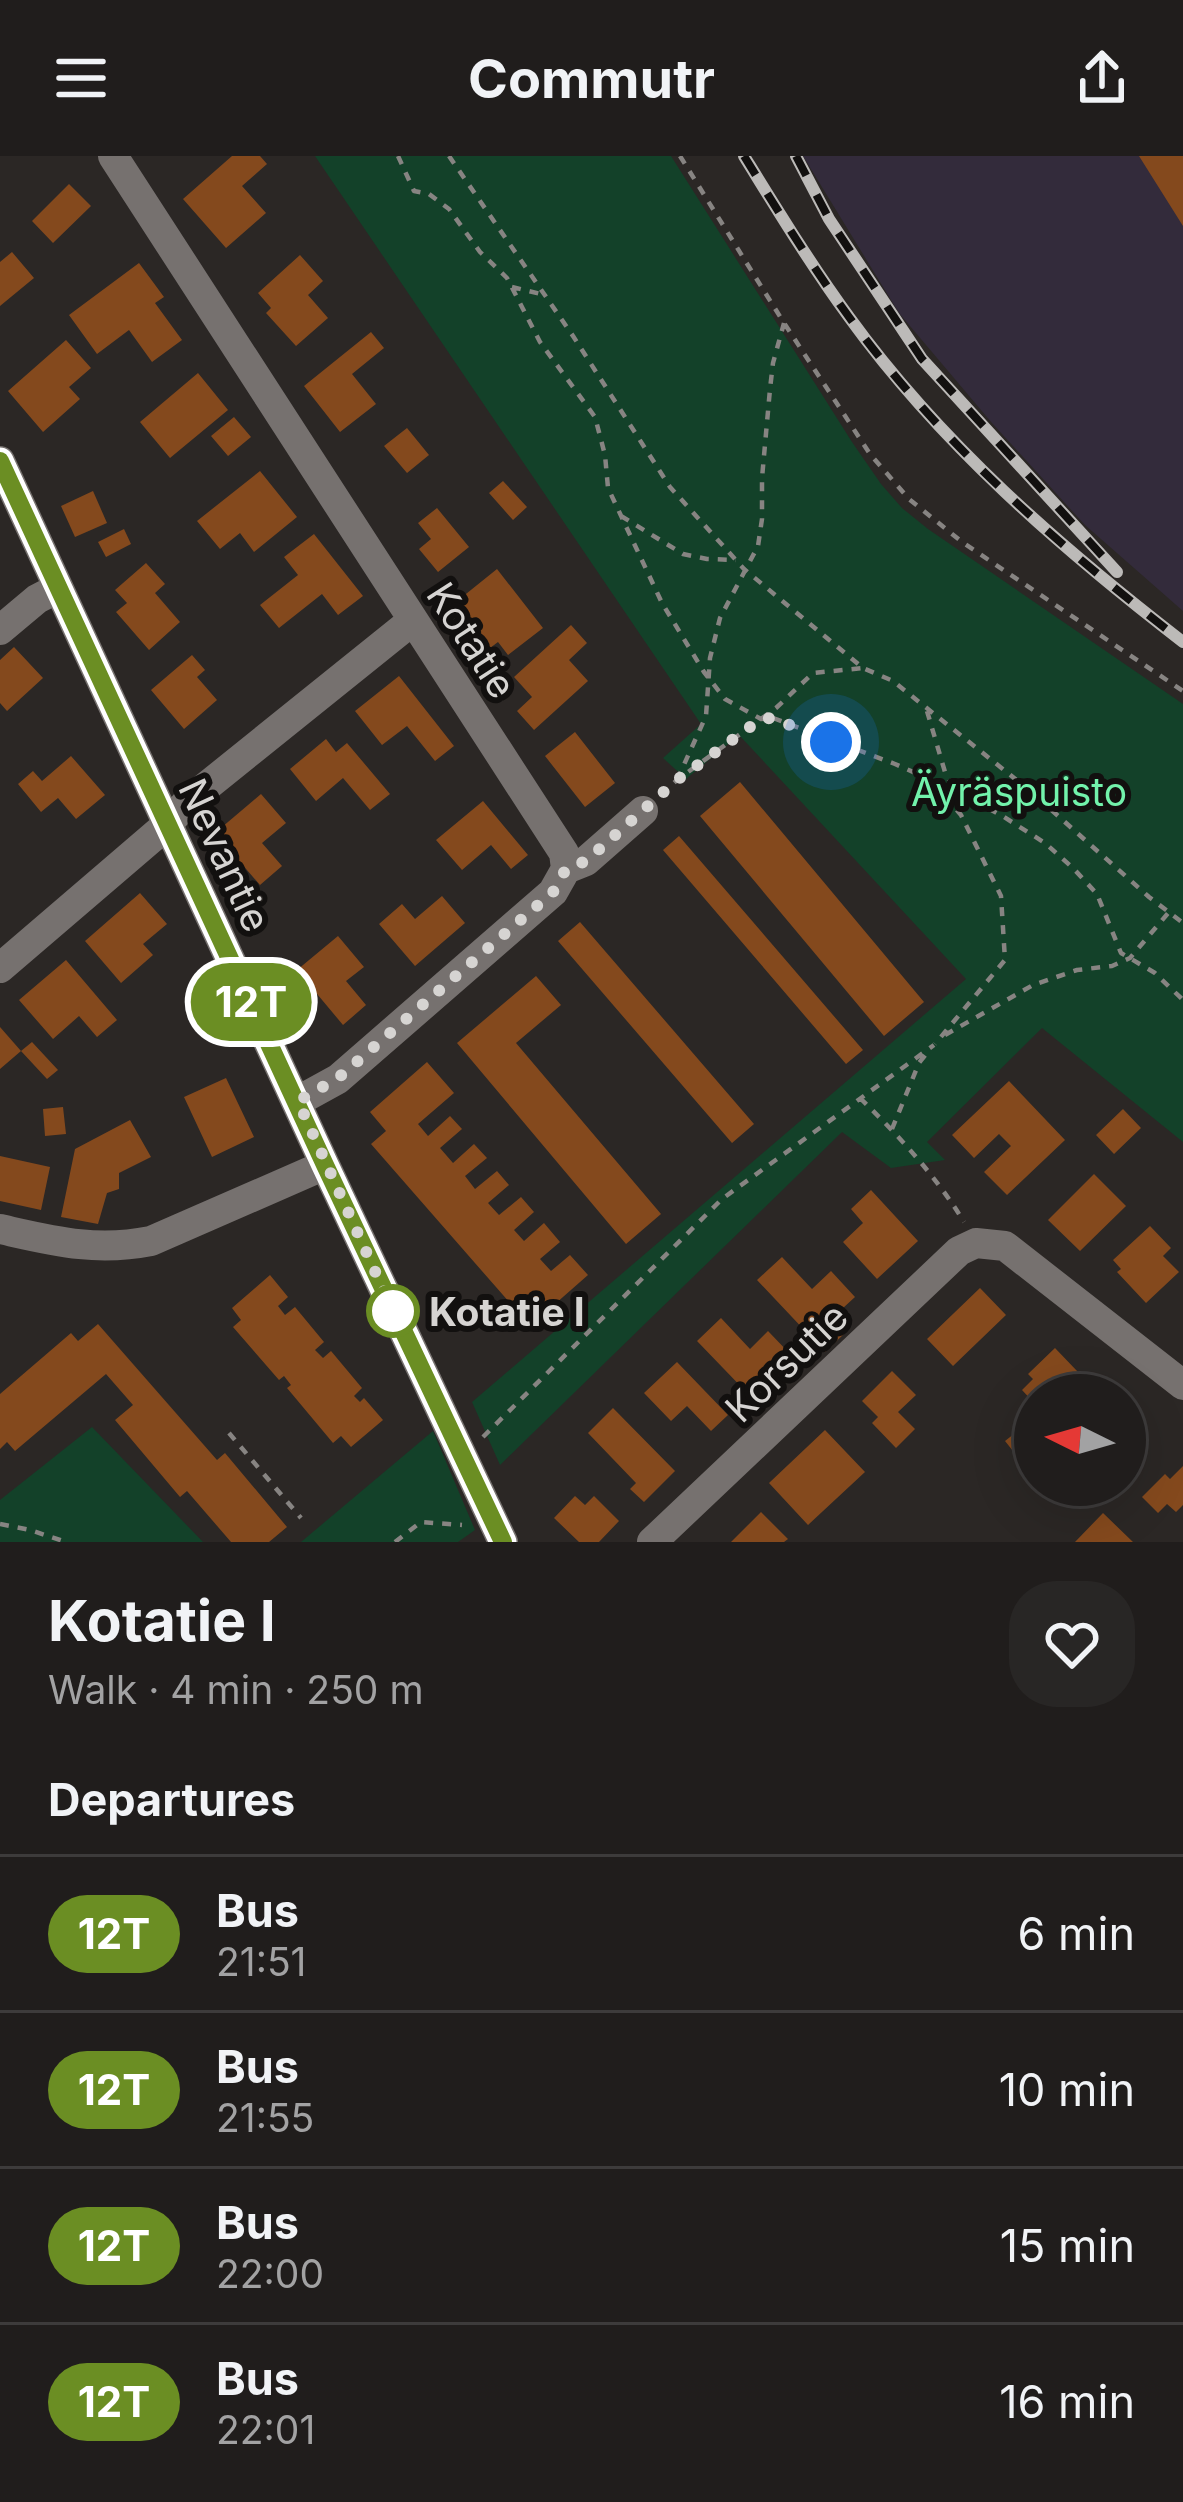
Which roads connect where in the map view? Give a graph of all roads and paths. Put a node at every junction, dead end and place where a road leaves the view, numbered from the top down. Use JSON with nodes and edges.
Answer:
{"nodes":[{"id":1,"x":113,"y":156,"type":"edge"},
{"id":2,"x":398,"y":156,"type":"edge"},
{"id":3,"x":449,"y":156,"type":"edge"},
{"id":4,"x":680,"y":156,"type":"edge"},
{"id":5,"x":512,"y":287,"type":"junction"},
{"id":6,"x":545,"y":295,"type":"junction"},
{"id":7,"x":784,"y":323,"type":"junction"},
{"id":8,"x":0,"y":461,"type":"edge"},
{"id":9,"x":619,"y":515,"type":"junction"},
{"id":10,"x":736,"y":560,"type":"junction"},
{"id":11,"x":744,"y":569,"type":"junction"},
{"id":12,"x":58,"y":588,"type":"junction"},
{"id":13,"x":412,"y":621,"type":"junction"},
{"id":14,"x":0,"y":630,"type":"edge"},
{"id":15,"x":863,"y":668,"type":"junction"},
{"id":16,"x":710,"y":680,"type":"junction"},
{"id":17,"x":1183,"y":691,"type":"edge"},
{"id":18,"x":926,"y":707,"type":"junction"},
{"id":19,"x":761,"y":719,"type":"junction"},
{"id":20,"x":930,"y":779,"type":"junction"},
{"id":21,"x":677,"y":780,"type":"junction"},
{"id":22,"x":954,"y":790,"type":"junction"},
{"id":23,"x":643,"y":811,"type":"joint"},
{"id":24,"x":168,"y":824,"type":"junction"},
{"id":25,"x":566,"y":869,"type":"junction"},
{"id":26,"x":1169,"y":912,"type":"junction"},
{"id":27,"x":1183,"y":922,"type":"edge"},
{"id":28,"x":1130,"y":958,"type":"junction"},
{"id":29,"x":0,"y":968,"type":"edge"},
{"id":30,"x":1179,"y":992,"type":"edge"},
{"id":31,"x":1183,"y":1000,"type":"edge"},
{"id":32,"x":940,"y":1038,"type":"junction"},
{"id":33,"x":934,"y":1045,"type":"junction"},
{"id":34,"x":860,"y":1098,"type":"junction"},
{"id":35,"x":298,"y":1101,"type":"junction"},
{"id":36,"x":892,"y":1129,"type":"junction"},
{"id":37,"x":325,"y":1165,"type":"junction"},
{"id":38,"x":0,"y":1229,"type":"edge"},
{"id":39,"x":976,"y":1243,"type":"junction"},
{"id":40,"x":1183,"y":1385,"type":"edge"},
{"id":41,"x":229,"y":1433,"type":"dead end"},
{"id":42,"x":479,"y":1441,"type":"dead end"},
{"id":43,"x":301,"y":1518,"type":"dead end"},
{"id":44,"x":0,"y":1524,"type":"edge"},
{"id":45,"x":474,"y":1526,"type":"dead end"},
{"id":46,"x":66,"y":1542,"type":"edge"},
{"id":47,"x":395,"y":1542,"type":"edge"},
{"id":48,"x":503,"y":1542,"type":"edge"},
{"id":49,"x":652,"y":1542,"type":"edge"}],
"edges":[{"from":1,"to":13,"type":"street","name":"Kotatie"},
{"from":2,"to":5,"type":"path"},
{"from":3,"to":6,"type":"path"},
{"from":4,"to":7,"type":"path"},
{"from":5,"to":6,"type":"path"},
{"from":5,"to":9,"type":"path"},
{"from":6,"to":10,"type":"path"},
{"from":7,"to":11,"type":"path"},
{"from":7,"to":17,"type":"path"},
{"from":8,"to":12,"type":"street","name":"Nevantie"},
{"from":9,"to":10,"type":"path"},
{"from":9,"to":16,"type":"path"},
{"from":10,"to":11,"type":"path"},
{"from":11,"to":15,"type":"path"},
{"from":11,"to":16,"type":"path"},
{"from":12,"to":14,"type":"street"},
{"from":12,"to":24,"type":"street","name":"Nevantie"},
{"from":13,"to":24,"type":"street"},
{"from":13,"to":25,"type":"street","name":"Kotatie"},
{"from":15,"to":18,"type":"path"},
{"from":15,"to":19,"type":"path"},
{"from":16,"to":19,"type":"path"},
{"from":16,"to":21,"type":"path"},
{"from":18,"to":22,"type":"path"},
{"from":18,"to":26,"type":"path"},
{"from":19,"to":20,"type":"path"},
{"from":19,"to":21,"type":"path"},
{"from":20,"to":22,"type":"path"},
{"from":20,"to":32,"type":"path"},
{"from":21,"to":23,"type":"path"},
{"from":22,"to":28,"type":"path"},
{"from":23,"to":25,"type":"street"},
{"from":24,"to":29,"type":"street"},
{"from":24,"to":35,"type":"street","name":"Nevantie"},
{"from":25,"to":35,"type":"street"},
{"from":26,"to":27,"type":"path"},
{"from":26,"to":28,"type":"path"},
{"from":28,"to":30,"type":"path"},
{"from":28,"to":32,"type":"path"},
{"from":30,"to":31,"type":"path"},
{"from":32,"to":33,"type":"path"},
{"from":33,"to":34,"type":"path"},
{"from":33,"to":36,"type":"path"},
{"from":34,"to":36,"type":"path"},
{"from":34,"to":42,"type":"path"},
{"from":35,"to":37,"type":"street","name":"Nevantie"},
{"from":36,"to":39,"type":"path"},
{"from":37,"to":38,"type":"street"},
{"from":37,"to":48,"type":"street","name":"Nevantie"},
{"from":39,"to":40,"type":"street"},
{"from":39,"to":49,"type":"street","name":"Korsutie"},
{"from":41,"to":43,"type":"path"},
{"from":44,"to":46,"type":"path"},
{"from":45,"to":47,"type":"path"}]}
